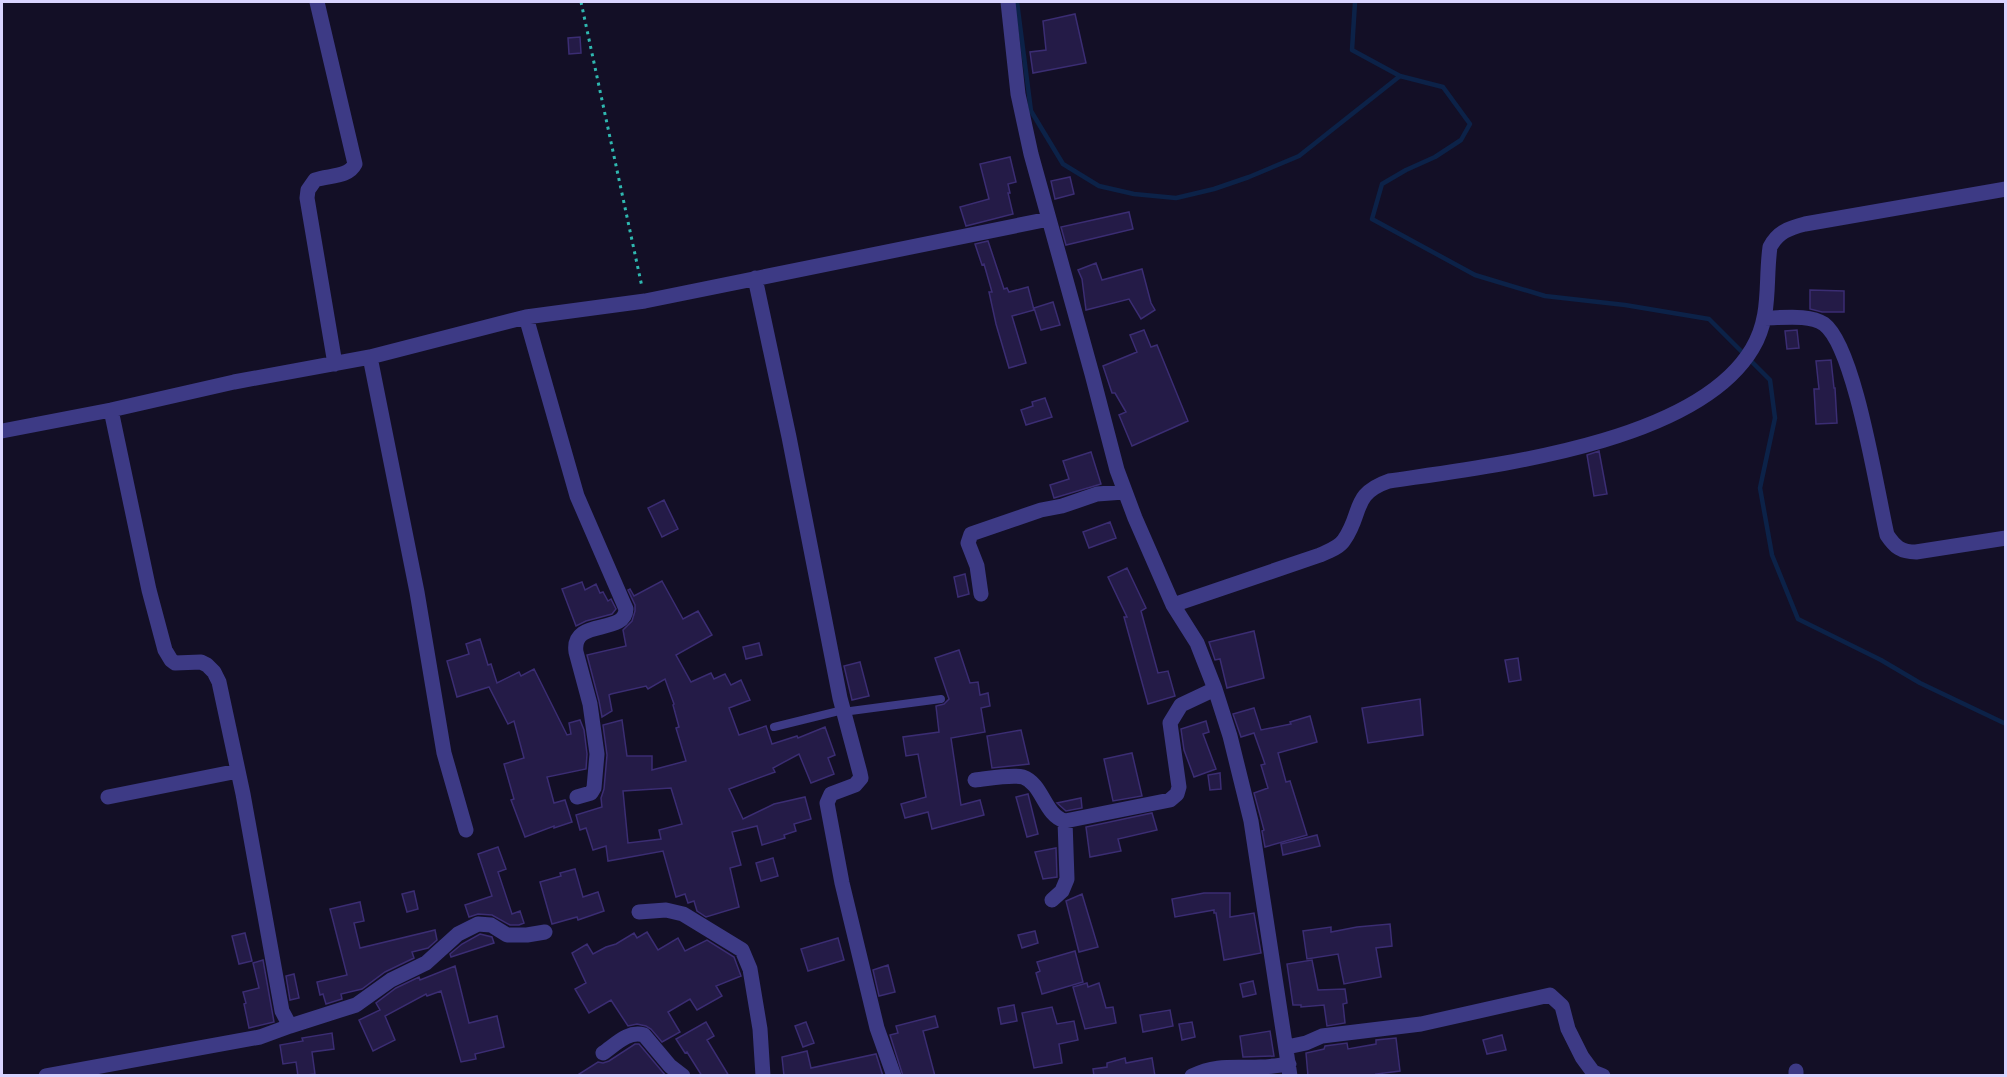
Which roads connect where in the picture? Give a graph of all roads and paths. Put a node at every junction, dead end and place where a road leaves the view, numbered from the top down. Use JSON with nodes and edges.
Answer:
{"nodes":[{"id":1,"x":317,"y":2,"type":"edge"},
{"id":2,"x":581,"y":2,"type":"edge"},
{"id":3,"x":1008,"y":2,"type":"edge"},
{"id":4,"x":2006,"y":189,"type":"edge"},
{"id":5,"x":1049,"y":219,"type":"junction"},
{"id":6,"x":755,"y":278,"type":"junction"},
{"id":7,"x":645,"y":301,"type":"junction"},
{"id":8,"x":526,"y":317,"type":"junction"},
{"id":9,"x":1765,"y":318,"type":"junction"},
{"id":10,"x":370,"y":357,"type":"junction"},
{"id":11,"x":335,"y":364,"type":"junction"},
{"id":12,"x":111,"y":410,"type":"junction"},
{"id":13,"x":2,"y":431,"type":"edge"},
{"id":14,"x":1124,"y":492,"type":"junction"},
{"id":15,"x":2006,"y":538,"type":"edge"},
{"id":16,"x":981,"y":594,"type":"dead end"},
{"id":17,"x":1173,"y":605,"type":"junction"},
{"id":18,"x":1215,"y":689,"type":"junction"},
{"id":19,"x":941,"y":699,"type":"dead end"},
{"id":20,"x":843,"y":711,"type":"junction"},
{"id":21,"x":774,"y":728,"type":"dead end"},
{"id":22,"x":238,"y":771,"type":"junction"},
{"id":23,"x":975,"y":780,"type":"dead end"},
{"id":24,"x":108,"y":797,"type":"dead end"},
{"id":25,"x":577,"y":797,"type":"dead end"},
{"id":26,"x":1065,"y":821,"type":"junction"},
{"id":27,"x":466,"y":830,"type":"dead end"},
{"id":28,"x":1052,"y":900,"type":"dead end"},
{"id":29,"x":639,"y":912,"type":"dead end"},
{"id":30,"x":545,"y":932,"type":"dead end"},
{"id":31,"x":290,"y":1026,"type":"junction"},
{"id":32,"x":1287,"y":1047,"type":"junction"},
{"id":33,"x":603,"y":1053,"type":"dead end"},
{"id":34,"x":1290,"y":1070,"type":"edge"},
{"id":35,"x":46,"y":1076,"type":"edge"},
{"id":36,"x":683,"y":1076,"type":"edge"},
{"id":37,"x":763,"y":1076,"type":"edge"},
{"id":38,"x":894,"y":1076,"type":"edge"},
{"id":39,"x":1192,"y":1076,"type":"edge"},
{"id":40,"x":1603,"y":1076,"type":"edge"}],
"edges":[{"from":1,"to":11,"type":"street"},
{"from":2,"to":7,"type":"path"},
{"from":3,"to":5,"type":"street"},
{"from":4,"to":9,"type":"street"},
{"from":5,"to":6,"type":"street"},
{"from":5,"to":14,"type":"street"},
{"from":6,"to":7,"type":"street"},
{"from":6,"to":20,"type":"street"},
{"from":7,"to":8,"type":"street"},
{"from":8,"to":10,"type":"street"},
{"from":8,"to":25,"type":"street"},
{"from":9,"to":15,"type":"street"},
{"from":9,"to":17,"type":"street"},
{"from":10,"to":11,"type":"street"},
{"from":10,"to":27,"type":"street"},
{"from":11,"to":12,"type":"street"},
{"from":12,"to":13,"type":"street"},
{"from":12,"to":22,"type":"street"},
{"from":14,"to":16,"type":"street"},
{"from":14,"to":17,"type":"street"},
{"from":17,"to":18,"type":"street"},
{"from":18,"to":26,"type":"street"},
{"from":18,"to":32,"type":"street"},
{"from":19,"to":20,"type":"lane"},
{"from":20,"to":21,"type":"lane"},
{"from":20,"to":38,"type":"street"},
{"from":22,"to":24,"type":"street"},
{"from":22,"to":31,"type":"street"},
{"from":23,"to":26,"type":"street"},
{"from":26,"to":28,"type":"street"},
{"from":29,"to":37,"type":"street"},
{"from":30,"to":31,"type":"street"},
{"from":31,"to":35,"type":"street"},
{"from":32,"to":34,"type":"street"},
{"from":32,"to":40,"type":"street"},
{"from":33,"to":36,"type":"street"},
{"from":34,"to":39,"type":"street"}]}
